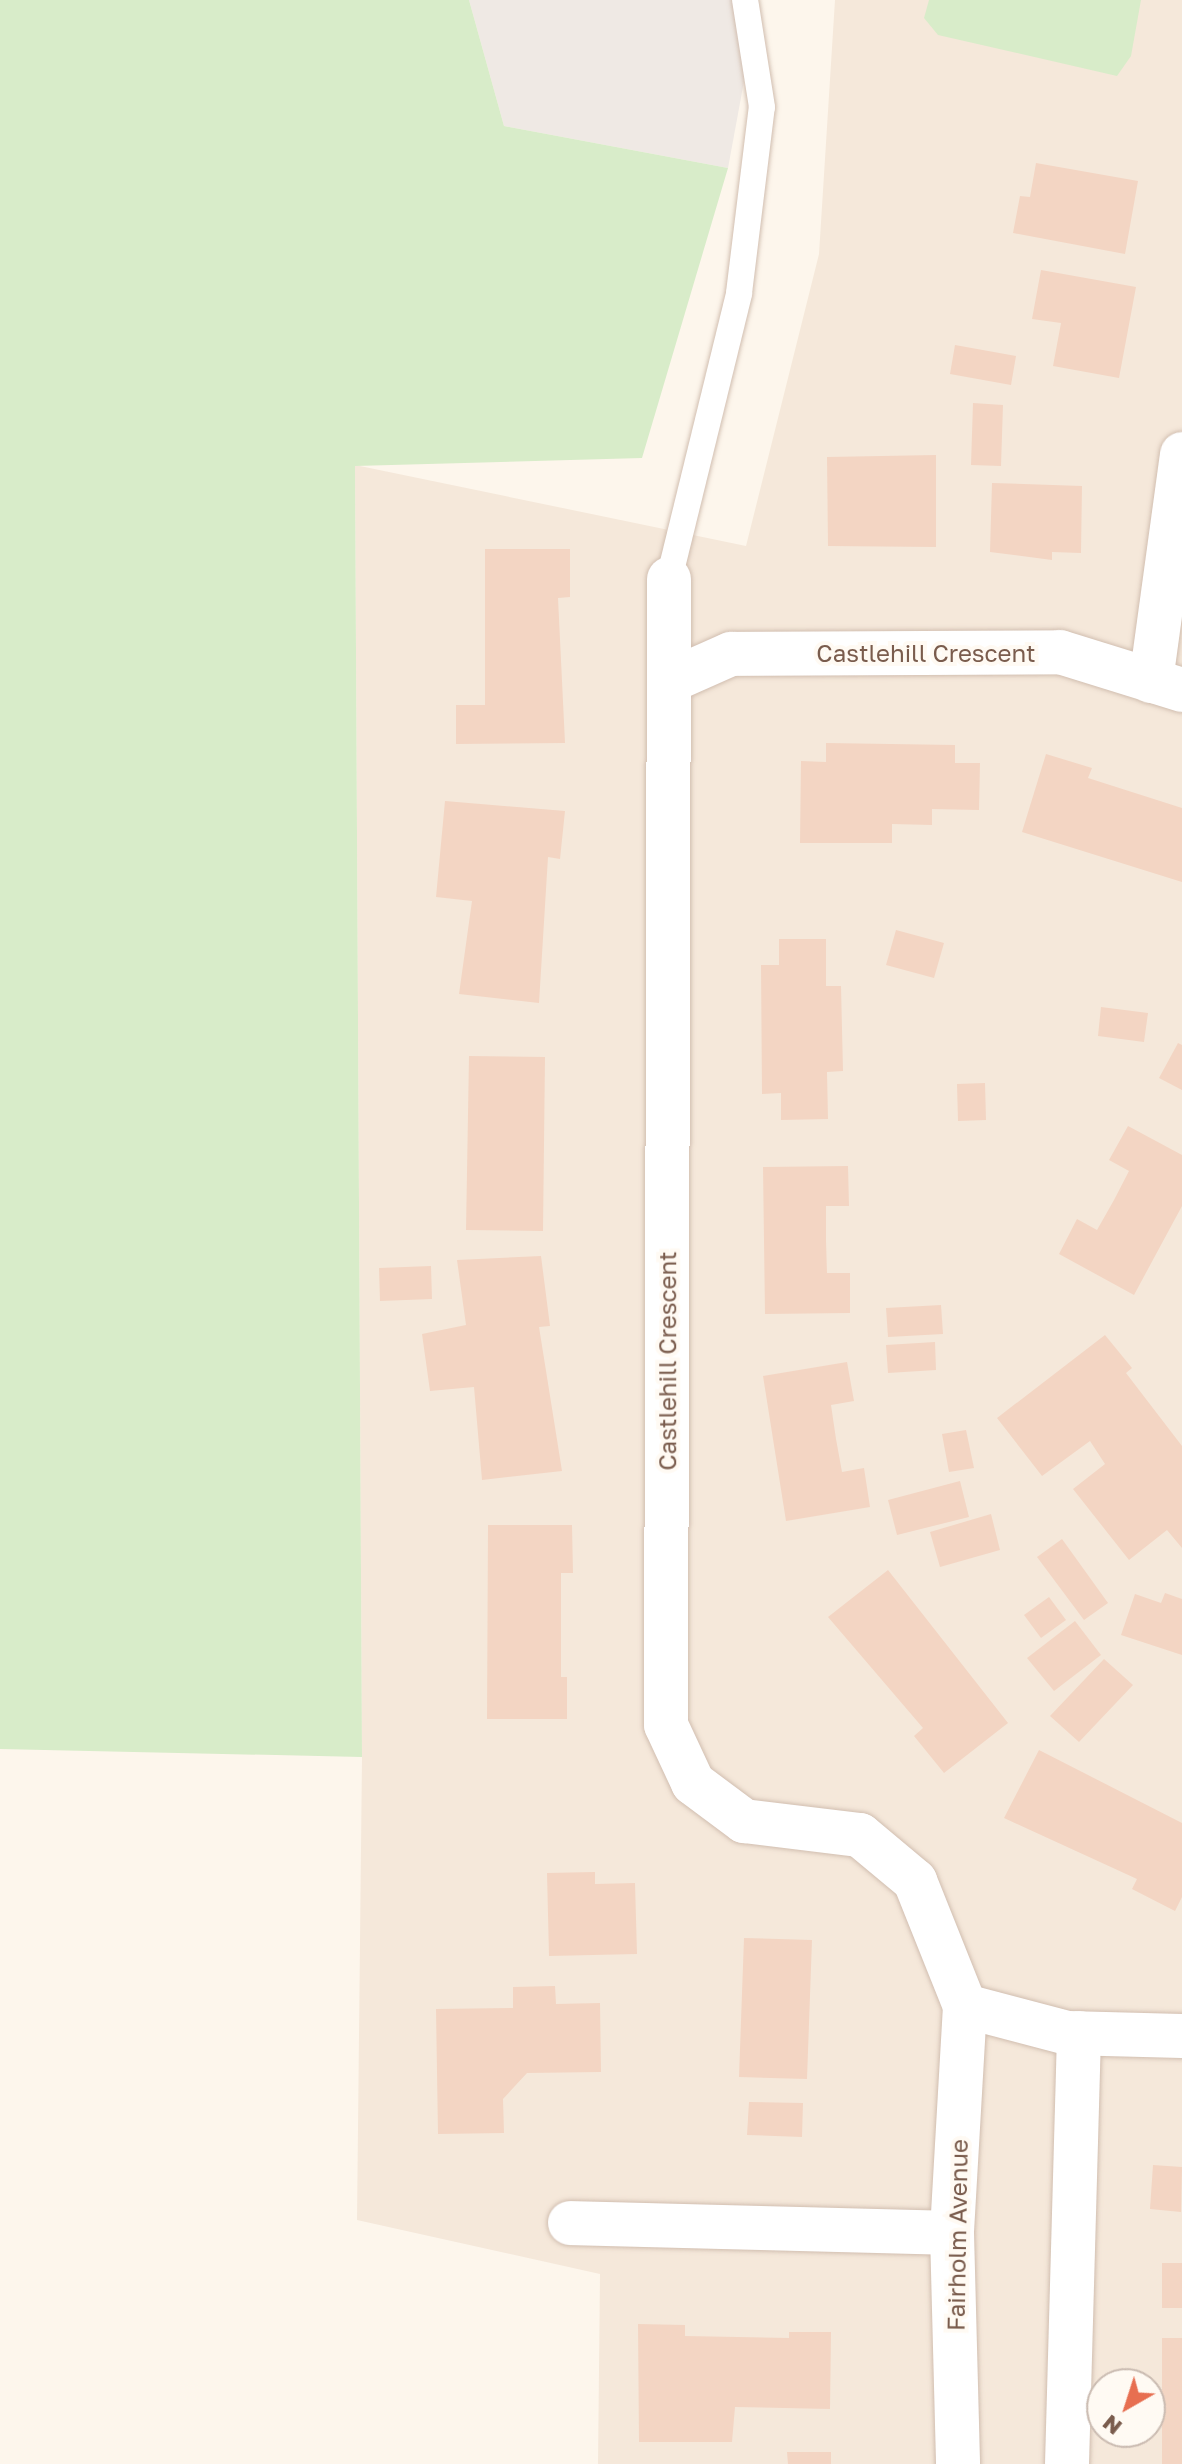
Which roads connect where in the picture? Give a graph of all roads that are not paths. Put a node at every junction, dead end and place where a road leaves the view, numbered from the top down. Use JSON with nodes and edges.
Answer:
{"nodes":[{"id":1,"x":745,"y":0,"type":"edge"},
{"id":2,"x":1182,"y":454,"type":"edge"},
{"id":3,"x":669,"y":579,"type":"joint"},
{"id":4,"x":670,"y":681,"type":"junction"},
{"id":5,"x":1166,"y":686,"type":"edge"},
{"id":6,"x":965,"y":2006,"type":"junction"},
{"id":7,"x":1079,"y":2033,"type":"junction"},
{"id":8,"x":1182,"y":2036,"type":"edge"},
{"id":9,"x":570,"y":2223,"type":"dead end"},
{"id":10,"x":952,"y":2233,"type":"junction"},
{"id":11,"x":958,"y":2464,"type":"edge"},
{"id":12,"x":1067,"y":2464,"type":"edge"}],
"edges":[{"from":1,"to":3,"type":"lane"},
{"from":2,"to":5,"type":"street"},
{"from":3,"to":4,"type":"street","name":"Castlehill Crescent"},
{"from":4,"to":5,"type":"street","name":"Castlehill Crescent"},
{"from":4,"to":6,"type":"street","name":"Castlehill Crescent"},
{"from":6,"to":7,"type":"street"},
{"from":6,"to":10,"type":"street","name":"Fairholm Avenue"},
{"from":7,"to":8,"type":"street"},
{"from":7,"to":12,"type":"street"},
{"from":9,"to":10,"type":"street"},
{"from":10,"to":11,"type":"street","name":"Fairholm Avenue"}]}
